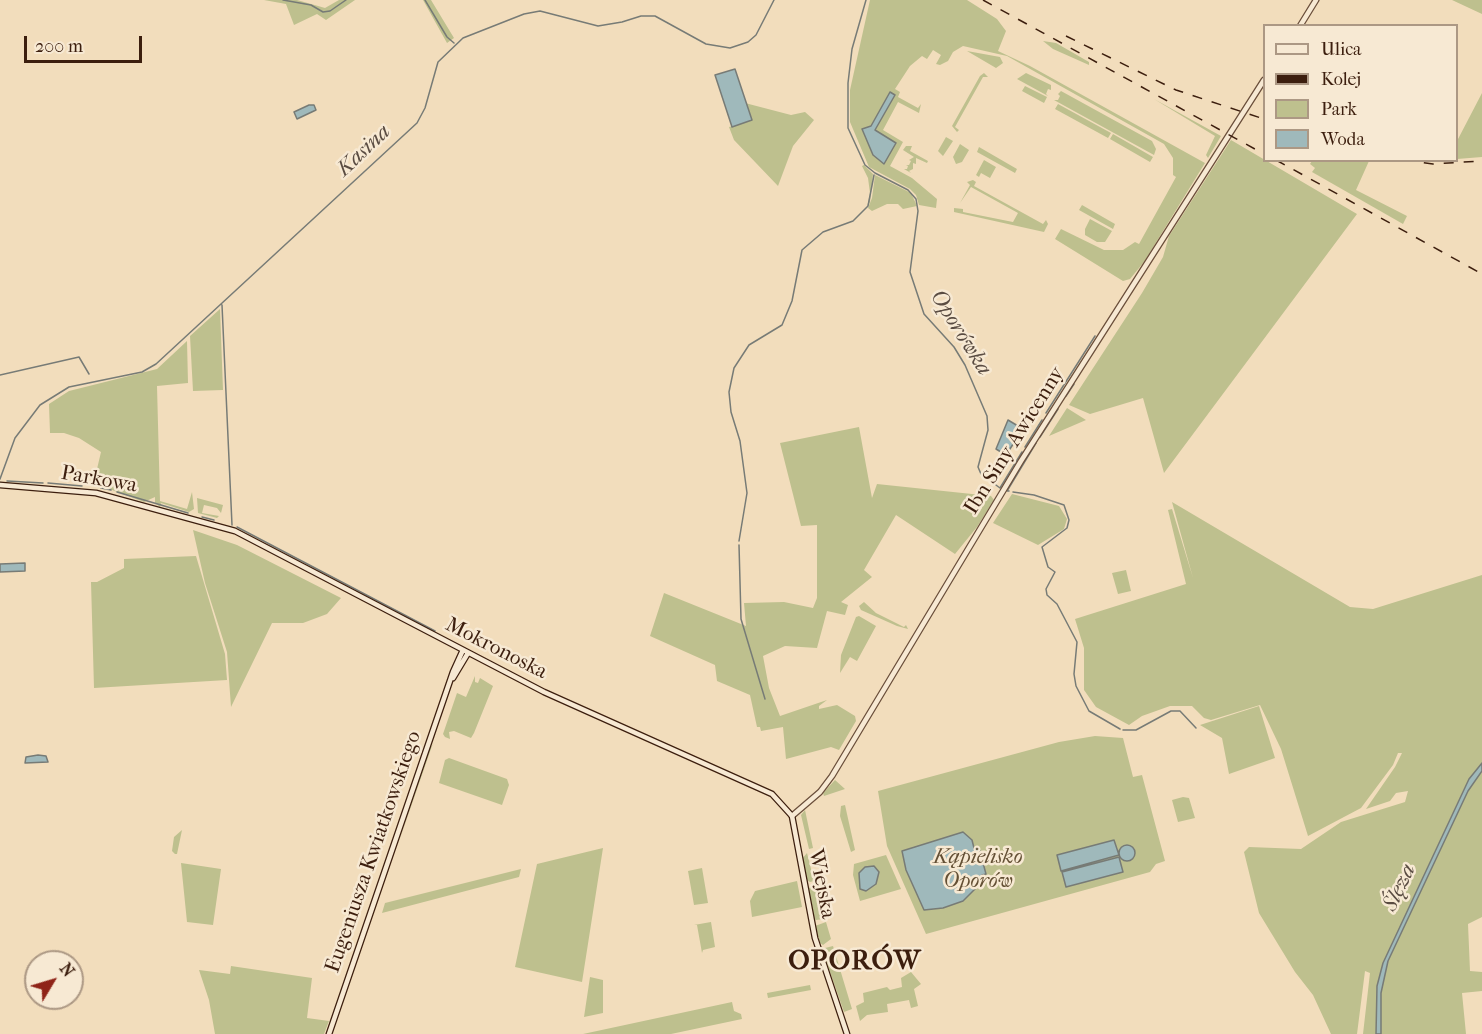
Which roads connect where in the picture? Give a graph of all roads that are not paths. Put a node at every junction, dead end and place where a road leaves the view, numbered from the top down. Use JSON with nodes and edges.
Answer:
{"nodes":[{"id":1,"x":1316,"y":0,"type":"edge"},
{"id":2,"x":1301,"y":24,"type":"edge"},
{"id":3,"x":1263,"y":82,"type":"edge"},
{"id":4,"x":2,"y":485,"type":"edge"},
{"id":5,"x":190,"y":518,"type":"joint"},
{"id":6,"x":466,"y":651,"type":"junction"},
{"id":7,"x":788,"y":808,"type":"joint"},
{"id":8,"x":792,"y":816,"type":"junction"},
{"id":9,"x":329,"y":1034,"type":"edge"},
{"id":10,"x":847,"y":1034,"type":"edge"}],
"edges":[{"from":1,"to":2,"type":"main road"},
{"from":3,"to":8,"type":"main road","name":"Ibn Siny Awicenny"},
{"from":4,"to":5,"type":"main road","name":"Parkowa"},
{"from":5,"to":6,"type":"main road","name":"Mokronoska"},
{"from":6,"to":7,"type":"main road","name":"Mokronoska"},
{"from":6,"to":9,"type":"main road","name":"Eugeniusza Kwiatkowskiego"},
{"from":7,"to":8,"type":"main road","name":"Wiejska"},
{"from":8,"to":10,"type":"main road","name":"Wiejska"}]}
